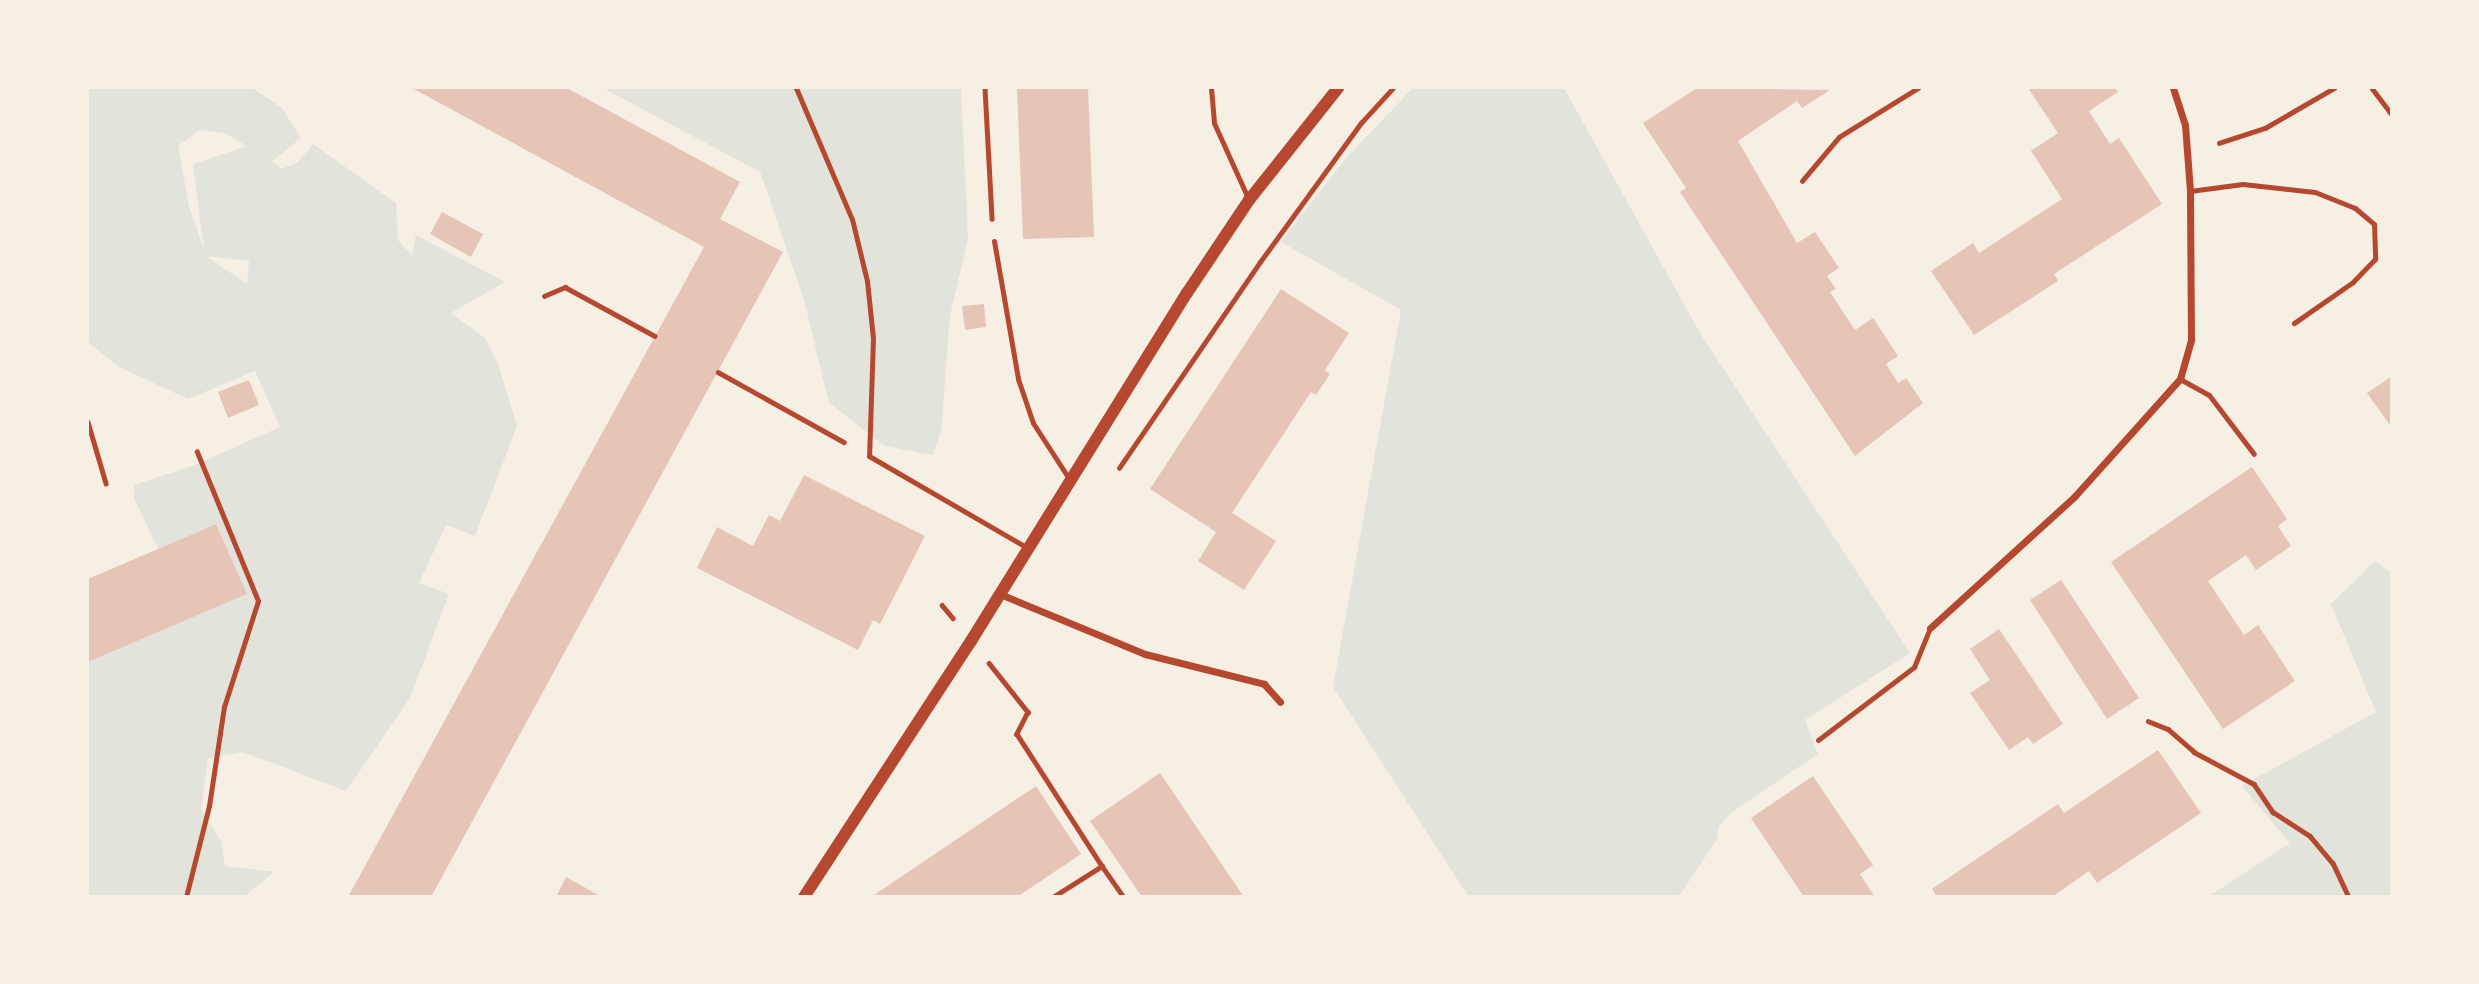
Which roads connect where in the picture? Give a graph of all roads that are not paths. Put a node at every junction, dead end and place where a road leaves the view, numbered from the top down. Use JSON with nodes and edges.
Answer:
{"nodes":[{"id":1,"x":796,"y":88,"type":"edge"},
{"id":2,"x":1211,"y":88,"type":"edge"},
{"id":3,"x":1338,"y":88,"type":"edge"},
{"id":4,"x":2173,"y":88,"type":"edge"},
{"id":5,"x":2190,"y":191,"type":"junction"},
{"id":6,"x":1249,"y":200,"type":"junction"},
{"id":7,"x":993,"y":241,"type":"road end"},
{"id":8,"x":2294,"y":323,"type":"dead end"},
{"id":9,"x":2180,"y":379,"type":"junction"},
{"id":10,"x":2255,"y":454,"type":"dead end"},
{"id":11,"x":1070,"y":480,"type":"junction"},
{"id":12,"x":1028,"y":548,"type":"junction"},
{"id":13,"x":1000,"y":594,"type":"junction"},
{"id":14,"x":1930,"y":628,"type":"joint"},
{"id":15,"x":1280,"y":702,"type":"dead end"},
{"id":16,"x":1818,"y":740,"type":"dead end"},
{"id":17,"x":804,"y":897,"type":"edge"}],
"edges":[{"from":1,"to":12,"type":"lane"},
{"from":2,"to":6,"type":"lane"},
{"from":3,"to":6,"type":"street"},
{"from":4,"to":5,"type":"street"},
{"from":5,"to":8,"type":"lane"},
{"from":5,"to":9,"type":"street"},
{"from":6,"to":11,"type":"street"},
{"from":7,"to":11,"type":"lane"},
{"from":9,"to":10,"type":"lane"},
{"from":9,"to":14,"type":"street"},
{"from":11,"to":12,"type":"street"},
{"from":12,"to":13,"type":"street"},
{"from":13,"to":15,"type":"street"},
{"from":13,"to":17,"type":"street"},
{"from":14,"to":16,"type":"lane"}]}
